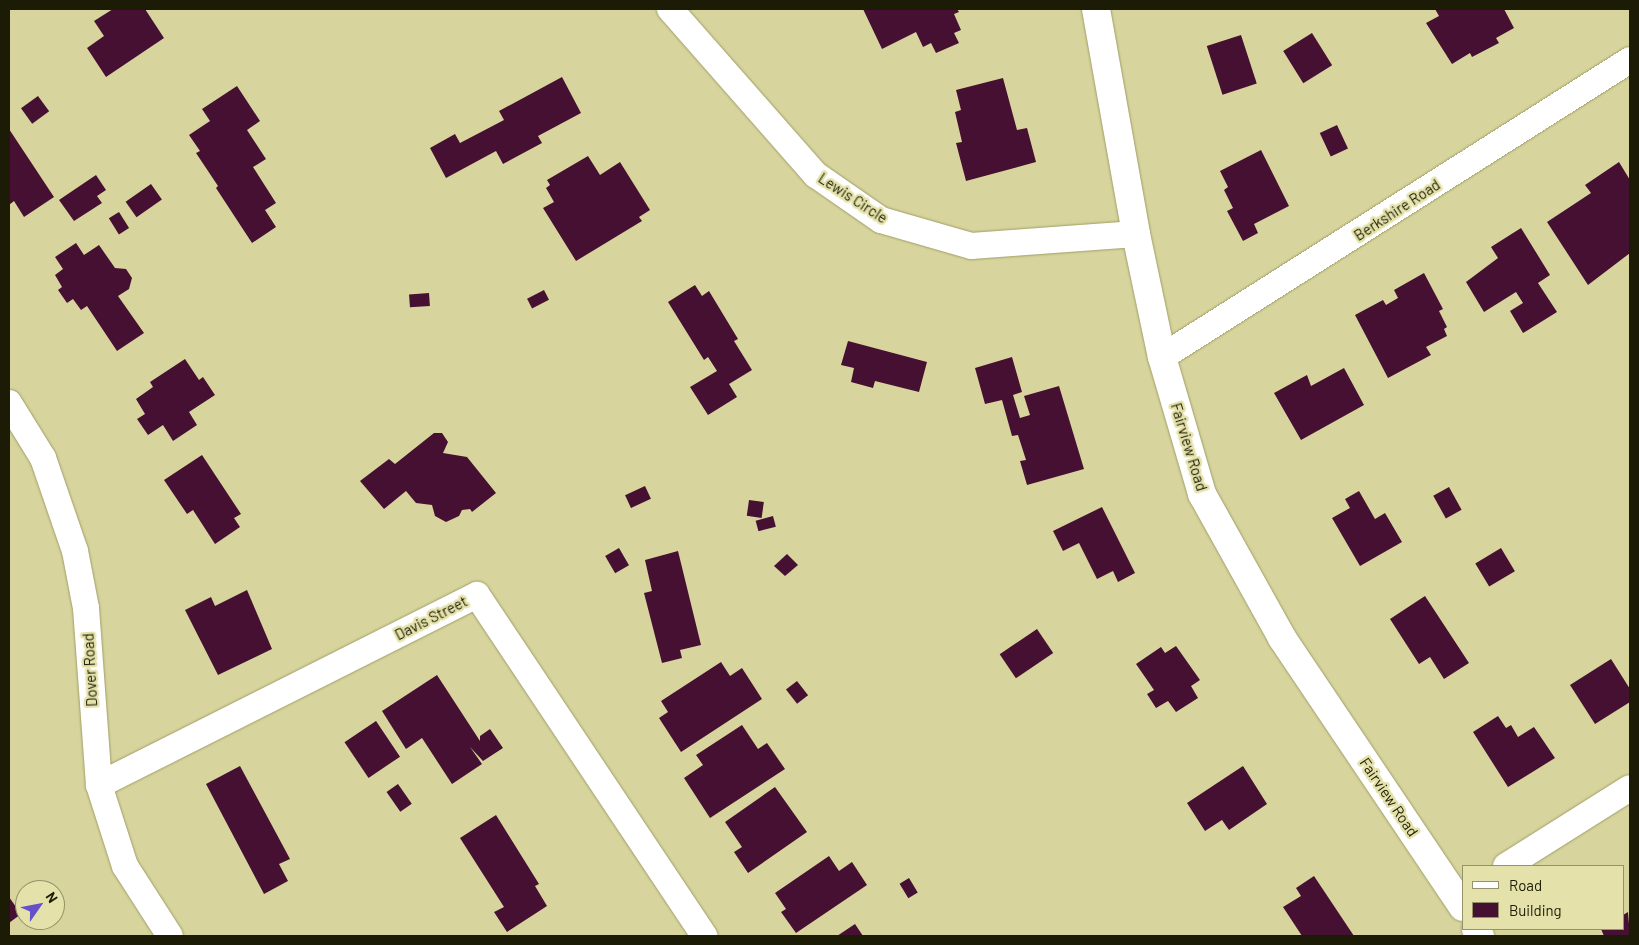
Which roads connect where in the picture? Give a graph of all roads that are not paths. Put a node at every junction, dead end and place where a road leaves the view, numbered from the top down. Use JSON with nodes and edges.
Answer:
{"nodes":[{"id":1,"x":670,"y":9,"type":"edge"},
{"id":2,"x":1096,"y":9,"type":"edge"},
{"id":3,"x":1630,"y":60,"type":"edge"},
{"id":4,"x":1136,"y":234,"type":"junction"},
{"id":5,"x":1162,"y":357,"type":"junction"},
{"id":6,"x":9,"y":403,"type":"edge"},
{"id":7,"x":99,"y":785,"type":"junction"},
{"id":8,"x":1630,"y":788,"type":"edge"},
{"id":9,"x":1508,"y":865,"type":"edge"},
{"id":10,"x":1461,"y":899,"type":"edge"},
{"id":11,"x":170,"y":936,"type":"edge"},
{"id":12,"x":704,"y":936,"type":"edge"}],
"edges":[{"from":1,"to":4,"type":"street","name":"Lewis Circle"},
{"from":2,"to":4,"type":"street","name":"Fairview Road"},
{"from":3,"to":5,"type":"street","name":"Berkshire Road"},
{"from":4,"to":5,"type":"street","name":"Fairview Road"},
{"from":5,"to":10,"type":"street","name":"Fairview Road"},
{"from":6,"to":7,"type":"street","name":"Dover Road"},
{"from":7,"to":11,"type":"street","name":"Dover Road"},
{"from":7,"to":12,"type":"street","name":"Davis Street"},
{"from":8,"to":9,"type":"street"}]}
